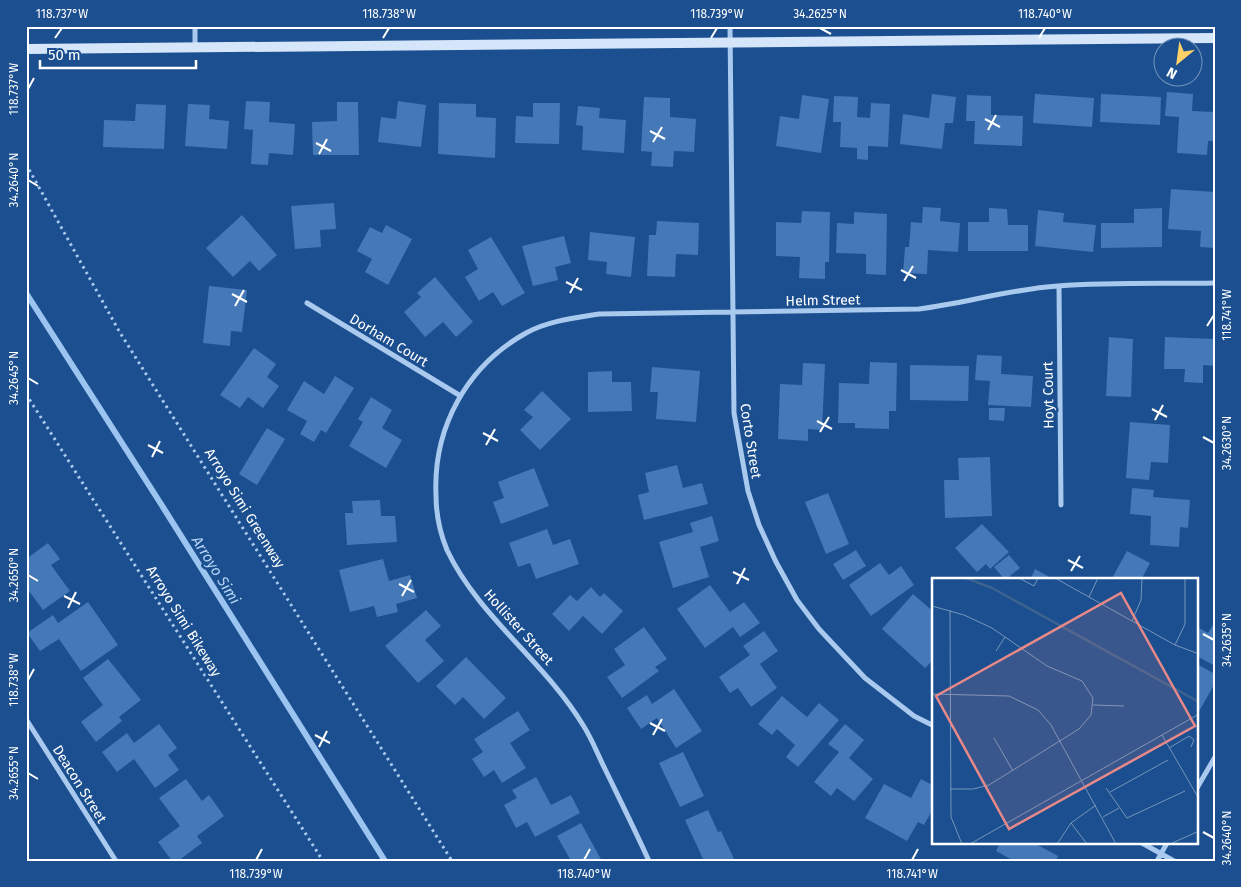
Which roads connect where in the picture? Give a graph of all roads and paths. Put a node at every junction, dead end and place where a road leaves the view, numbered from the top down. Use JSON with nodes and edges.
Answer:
{"nodes":[{"id":1,"x":195,"y":26,"type":"edge"},
{"id":2,"x":730,"y":26,"type":"edge"},
{"id":3,"x":1215,"y":38,"type":"edge"},
{"id":4,"x":730,"y":42,"type":"junction"},
{"id":5,"x":195,"y":48,"type":"junction"},
{"id":6,"x":26,"y":49,"type":"edge"},
{"id":7,"x":26,"y":164,"type":"edge"},
{"id":8,"x":1215,"y":283,"type":"edge"},
{"id":9,"x":1059,"y":286,"type":"junction"},
{"id":10,"x":307,"y":303,"type":"dead end"},
{"id":11,"x":732,"y":312,"type":"junction"},
{"id":12,"x":26,"y":394,"type":"edge"},
{"id":13,"x":459,"y":396,"type":"junction"},
{"id":14,"x":1061,"y":505,"type":"dead end"},
{"id":15,"x":26,"y":719,"type":"edge"},
{"id":16,"x":932,"y":725,"type":"edge"},
{"id":17,"x":1215,"y":756,"type":"edge"},
{"id":18,"x":1198,"y":786,"type":"edge"},
{"id":19,"x":1144,"y":844,"type":"edge"},
{"id":20,"x":1166,"y":844,"type":"edge"},
{"id":21,"x":1161,"y":854,"type":"junction"},
{"id":22,"x":116,"y":861,"type":"edge"},
{"id":23,"x":323,"y":861,"type":"edge"},
{"id":24,"x":452,"y":861,"type":"edge"},
{"id":25,"x":650,"y":861,"type":"edge"},
{"id":26,"x":1157,"y":861,"type":"edge"},
{"id":27,"x":1174,"y":861,"type":"edge"}],
"edges":[{"from":1,"to":5,"type":"street"},
{"from":2,"to":4,"type":"street","name":"Corto Street"},
{"from":3,"to":4,"type":"main road"},
{"from":4,"to":5,"type":"main road"},
{"from":4,"to":11,"type":"street","name":"Corto Street"},
{"from":5,"to":6,"type":"main road"},
{"from":7,"to":24,"type":"path","name":"Arroyo Simi Greenway"},
{"from":8,"to":9,"type":"street","name":"Helm Street"},
{"from":9,"to":11,"type":"street","name":"Helm Street"},
{"from":9,"to":14,"type":"street","name":"Hoyt Court"},
{"from":10,"to":13,"type":"street","name":"Dorham Court"},
{"from":11,"to":13,"type":"street","name":"Helm Street"},
{"from":11,"to":16,"type":"street","name":"Corto Street"},
{"from":12,"to":23,"type":"path","name":"Arroyo Simi Bikeway"},
{"from":13,"to":25,"type":"street","name":"Hollister Street"},
{"from":15,"to":22,"type":"street","name":"Deacon Street"},
{"from":17,"to":18,"type":"street"},
{"from":19,"to":21,"type":"street"},
{"from":20,"to":21,"type":"street"},
{"from":21,"to":26,"type":"street"},
{"from":21,"to":27,"type":"street"}]}
